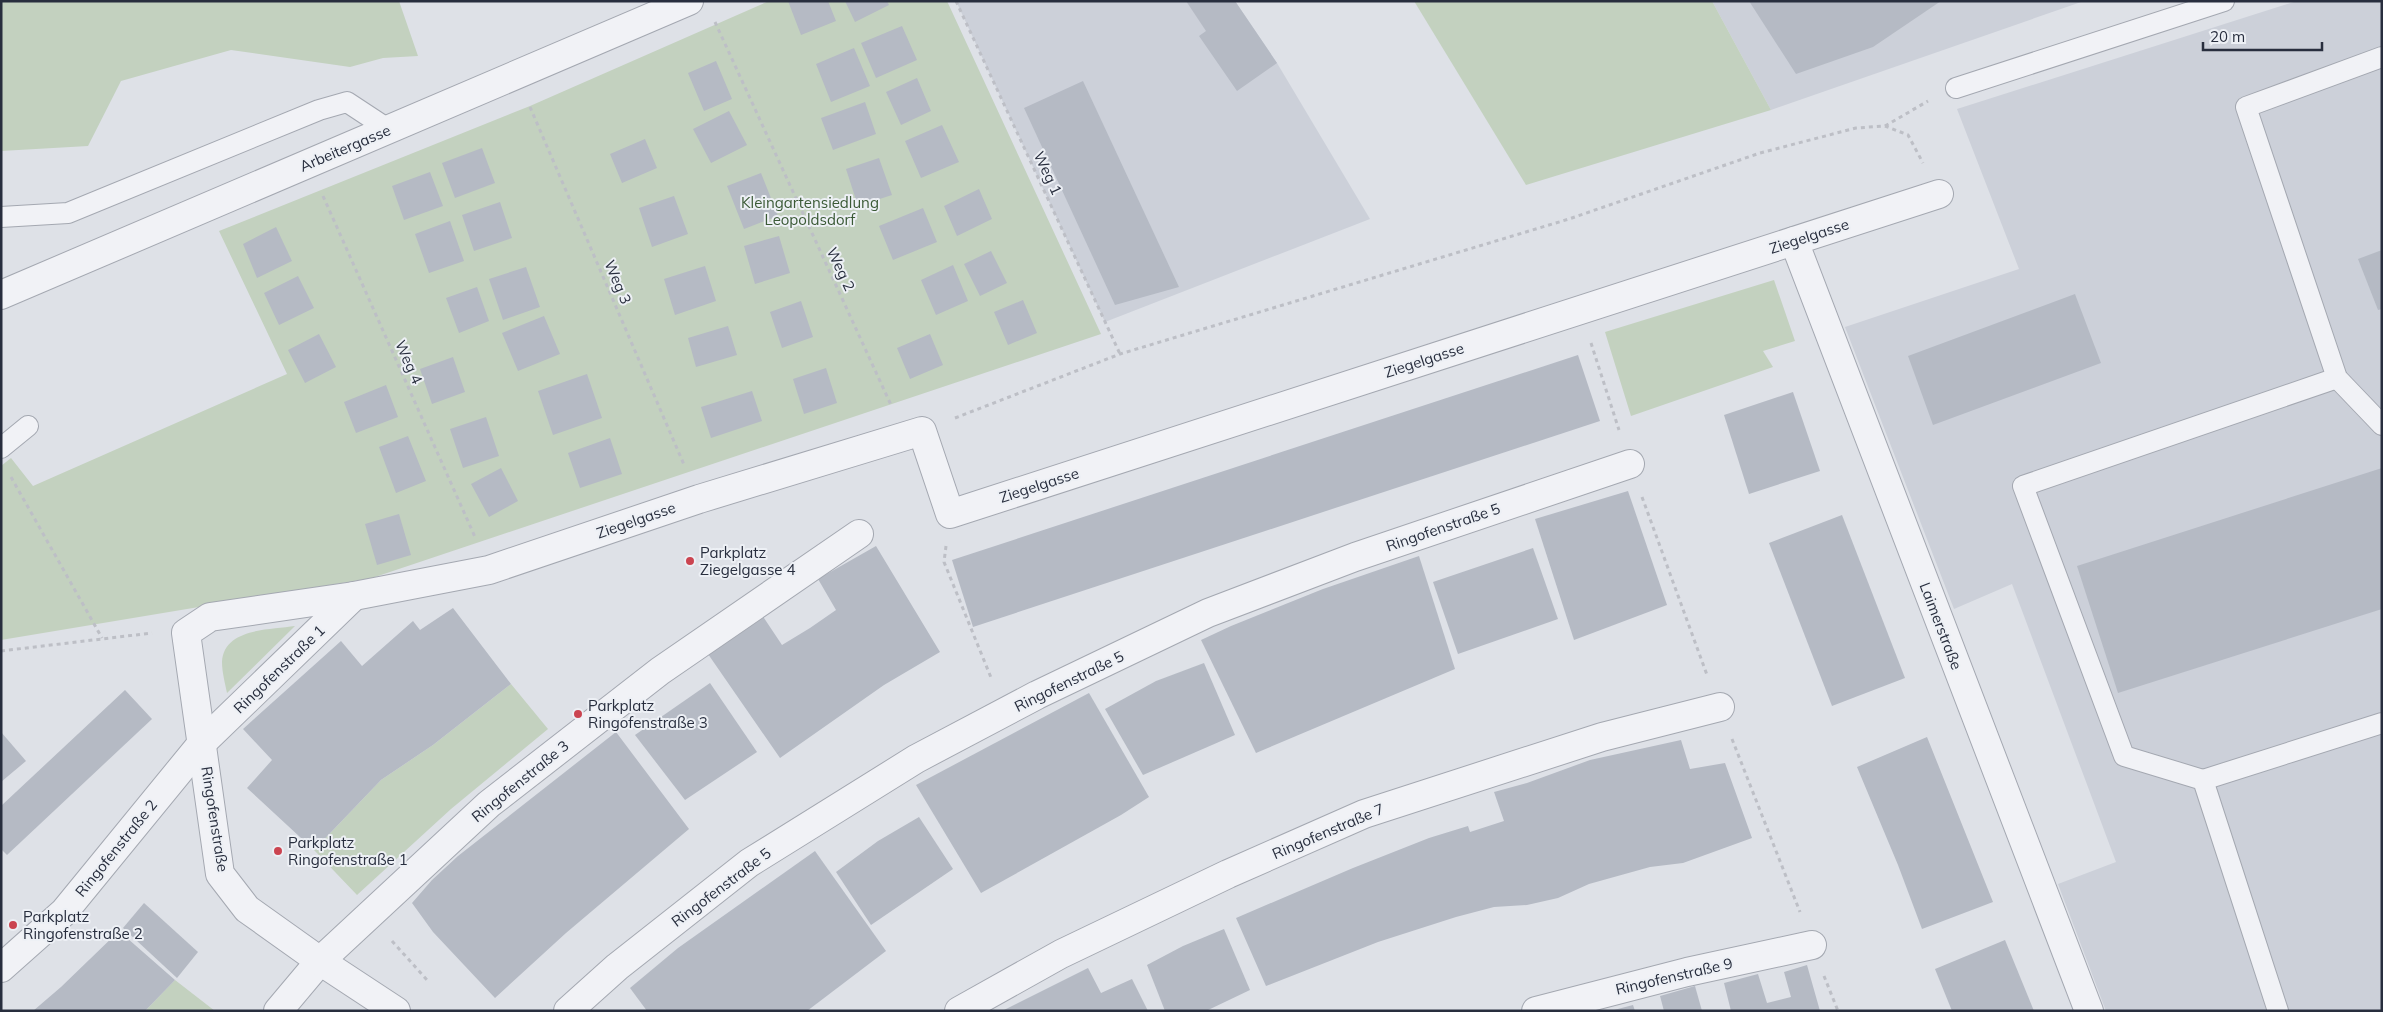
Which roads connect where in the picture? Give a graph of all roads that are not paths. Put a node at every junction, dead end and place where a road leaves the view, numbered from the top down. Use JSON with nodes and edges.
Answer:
{"nodes":[{"id":1,"x":689,"y":1,"type":"edge"},
{"id":2,"x":2224,"y":1,"type":"edge"},
{"id":3,"x":2382,"y":57,"type":"edge"},
{"id":4,"x":1956,"y":88,"type":"road end"},
{"id":5,"x":388,"y":129,"type":"junction"},
{"id":6,"x":1939,"y":194,"type":"road end"},
{"id":7,"x":1,"y":217,"type":"edge"},
{"id":8,"x":1794,"y":241,"type":"junction"},
{"id":9,"x":1,"y":295,"type":"edge"},
{"id":10,"x":2337,"y":378,"type":"junction"},
{"id":11,"x":2382,"y":425,"type":"edge"},
{"id":12,"x":28,"y":426,"type":"dead end"},
{"id":13,"x":1,"y":448,"type":"edge"},
{"id":14,"x":1630,"y":464,"type":"road end"},
{"id":15,"x":859,"y":534,"type":"dead end"},
{"id":16,"x":354,"y":596,"type":"junction"},
{"id":17,"x":186,"y":633,"type":"joint"},
{"id":18,"x":1720,"y":707,"type":"road end"},
{"id":19,"x":2382,"y":723,"type":"edge"},
{"id":20,"x":203,"y":742,"type":"junction"},
{"id":21,"x":2203,"y":780,"type":"junction"},
{"id":22,"x":1812,"y":945,"type":"road end"},
{"id":23,"x":320,"y":961,"type":"junction"},
{"id":24,"x":1,"y":968,"type":"edge"},
{"id":25,"x":278,"y":1011,"type":"edge"},
{"id":26,"x":396,"y":1011,"type":"edge"},
{"id":27,"x":568,"y":1011,"type":"edge"},
{"id":28,"x":959,"y":1011,"type":"edge"},
{"id":29,"x":1536,"y":1011,"type":"edge"},
{"id":30,"x":2089,"y":1011,"type":"edge"},
{"id":31,"x":2278,"y":1011,"type":"edge"}],
"edges":[{"from":1,"to":5,"type":"street","name":"Arbeitergasse"},
{"from":2,"to":4,"type":"lane"},
{"from":3,"to":10,"type":"lane"},
{"from":5,"to":7,"type":"lane"},
{"from":5,"to":9,"type":"street","name":"Arbeitergasse"},
{"from":6,"to":8,"type":"street","name":"Ziegelgasse"},
{"from":8,"to":16,"type":"street","name":"Ziegelgasse"},
{"from":8,"to":30,"type":"street","name":"Laimerstraße"},
{"from":10,"to":11,"type":"lane"},
{"from":10,"to":21,"type":"lane"},
{"from":12,"to":13,"type":"lane"},
{"from":14,"to":27,"type":"street","name":"Ringofenstraße 5"},
{"from":15,"to":23,"type":"street","name":"Ringofenstraße 3"},
{"from":16,"to":17,"type":"street","name":"Ziegelgasse"},
{"from":16,"to":20,"type":"street","name":"Ringofenstraße 1"},
{"from":17,"to":20,"type":"street","name":"Ringofenstraße"},
{"from":18,"to":28,"type":"street","name":"Ringofenstraße 7"},
{"from":19,"to":21,"type":"lane"},
{"from":20,"to":23,"type":"street","name":"Ringofenstraße"},
{"from":20,"to":24,"type":"street","name":"Ringofenstraße 2"},
{"from":21,"to":31,"type":"lane"},
{"from":22,"to":29,"type":"street","name":"Ringofenstraße 9"},
{"from":23,"to":25,"type":"street","name":"Ringofenstraße 3"},
{"from":23,"to":26,"type":"street","name":"Ringofenstraße"}]}
